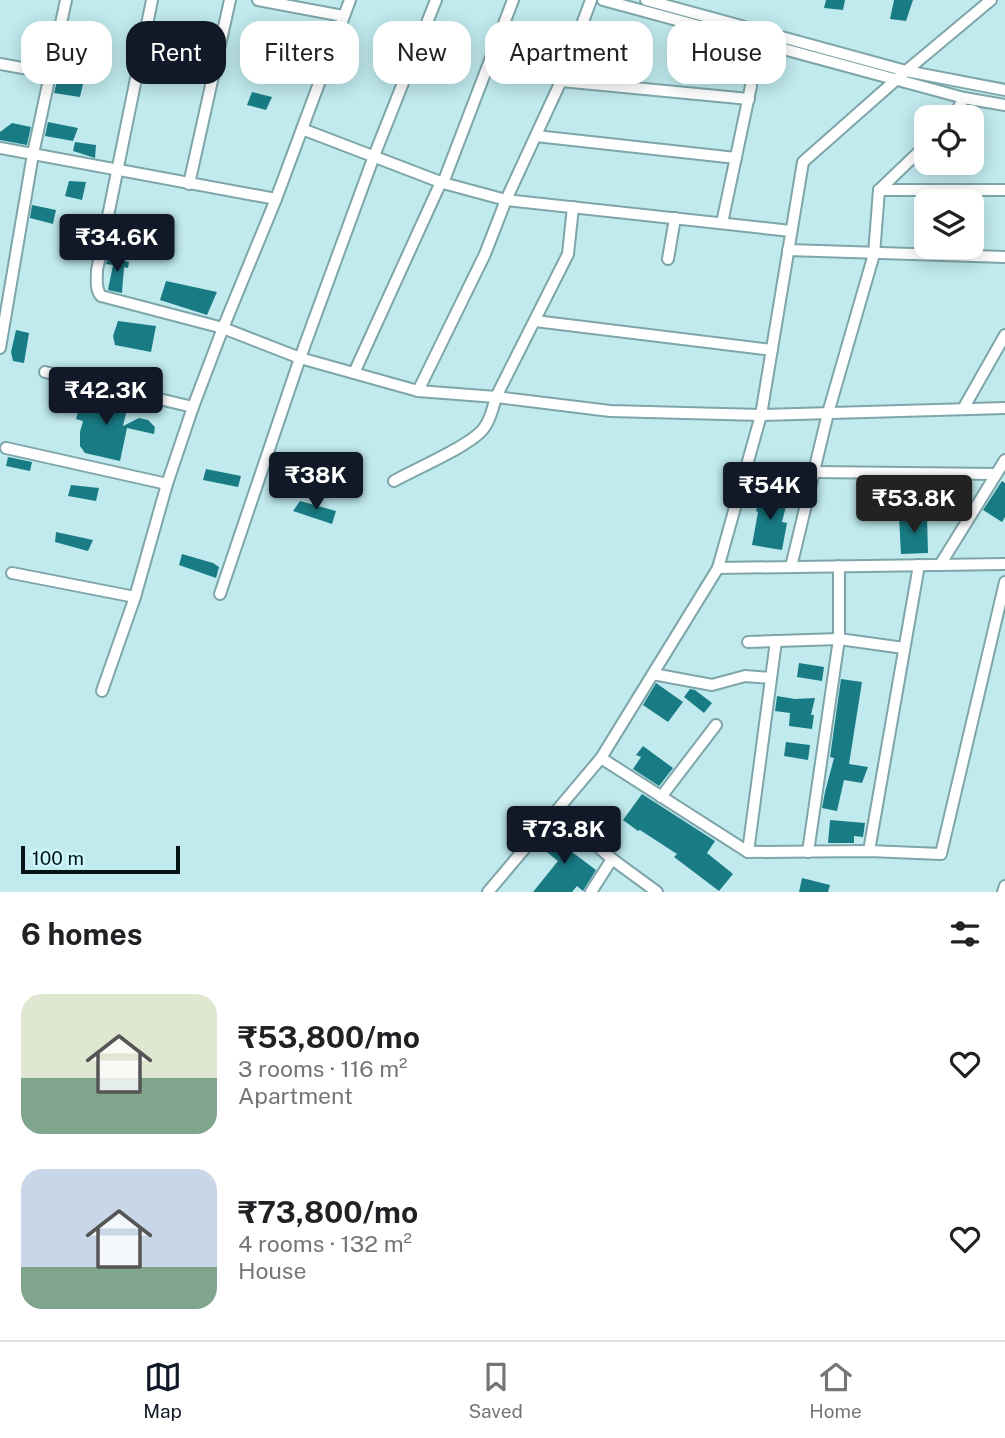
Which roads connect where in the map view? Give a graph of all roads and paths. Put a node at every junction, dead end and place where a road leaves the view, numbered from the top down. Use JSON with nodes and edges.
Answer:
{"nodes":[{"id":1,"x":66,"y":0,"type":"edge"},
{"id":2,"x":152,"y":0,"type":"edge"},
{"id":3,"x":230,"y":0,"type":"edge"},
{"id":4,"x":258,"y":0,"type":"edge"},
{"id":5,"x":350,"y":0,"type":"edge"},
{"id":6,"x":436,"y":0,"type":"edge"},
{"id":7,"x":513,"y":0,"type":"edge"},
{"id":8,"x":591,"y":0,"type":"edge"},
{"id":9,"x":603,"y":0,"type":"edge"},
{"id":10,"x":646,"y":0,"type":"edge"},
{"id":11,"x":991,"y":0,"type":"edge"},
{"id":12,"x":690,"y":6,"type":"edge"},
{"id":13,"x":343,"y":16,"type":"junction"},
{"id":14,"x":61,"y":21,"type":"edge"},
{"id":15,"x":583,"y":21,"type":"edge"},
{"id":16,"x":0,"y":64,"type":"edge"},
{"id":17,"x":21,"y":68,"type":"edge"},
{"id":18,"x":902,"y":75,"type":"junction"},
{"id":19,"x":48,"y":84,"type":"edge"},
{"id":20,"x":560,"y":84,"type":"edge"},
{"id":21,"x":592,"y":84,"type":"edge"},
{"id":22,"x":751,"y":86,"type":"dead end"},
{"id":23,"x":1005,"y":90,"type":"edge"},
{"id":24,"x":964,"y":98,"type":"junction"},
{"id":25,"x":748,"y":99,"type":"junction"},
{"id":26,"x":960,"y":105,"type":"edge"},
{"id":27,"x":1005,"y":105,"type":"edge"},
{"id":28,"x":302,"y":130,"type":"junction"},
{"id":29,"x":536,"y":136,"type":"junction"},
{"id":30,"x":0,"y":148,"type":"edge"},
{"id":31,"x":33,"y":155,"type":"junction"},
{"id":32,"x":374,"y":156,"type":"junction"},
{"id":33,"x":914,"y":156,"type":"edge"},
{"id":34,"x":736,"y":158,"type":"junction"},
{"id":35,"x":117,"y":170,"type":"junction"},
{"id":36,"x":442,"y":182,"type":"junction"},
{"id":37,"x":189,"y":184,"type":"junction"},
{"id":38,"x":879,"y":190,"type":"junction"},
{"id":39,"x":1005,"y":190,"type":"edge"},
{"id":40,"x":276,"y":199,"type":"junction"},
{"id":41,"x":506,"y":200,"type":"junction"},
{"id":42,"x":573,"y":208,"type":"junction"},
{"id":43,"x":675,"y":218,"type":"junction"},
{"id":44,"x":722,"y":223,"type":"junction"},
{"id":45,"x":791,"y":231,"type":"junction"},
{"id":46,"x":788,"y":250,"type":"junction"},
{"id":47,"x":874,"y":254,"type":"junction"},
{"id":48,"x":1005,"y":257,"type":"edge"},
{"id":49,"x":668,"y":259,"type":"dead end"},
{"id":50,"x":6,"y":280,"type":"edge"},
{"id":51,"x":534,"y":321,"type":"junction"},
{"id":52,"x":223,"y":328,"type":"junction"},
{"id":53,"x":1005,"y":335,"type":"edge"},
{"id":54,"x":0,"y":348,"type":"edge"},
{"id":55,"x":772,"y":350,"type":"junction"},
{"id":56,"x":300,"y":358,"type":"junction"},
{"id":57,"x":45,"y":372,"type":"dead end"},
{"id":58,"x":354,"y":373,"type":"junction"},
{"id":59,"x":418,"y":391,"type":"junction"},
{"id":60,"x":496,"y":397,"type":"junction"},
{"id":61,"x":193,"y":407,"type":"junction"},
{"id":62,"x":1005,"y":408,"type":"edge"},
{"id":63,"x":963,"y":409,"type":"junction"},
{"id":64,"x":828,"y":413,"type":"junction"},
{"id":65,"x":761,"y":415,"type":"junction"},
{"id":66,"x":6,"y":448,"type":"dead end"},
{"id":67,"x":1005,"y":460,"type":"edge"},
{"id":68,"x":814,"y":472,"type":"junction"},
{"id":69,"x":996,"y":474,"type":"junction"},
{"id":70,"x":394,"y":481,"type":"dead end"},
{"id":71,"x":167,"y":484,"type":"junction"},
{"id":72,"x":1005,"y":564,"type":"edge"},
{"id":73,"x":919,"y":565,"type":"junction"},
{"id":74,"x":940,"y":565,"type":"junction"},
{"id":75,"x":839,"y":566,"type":"junction"},
{"id":76,"x":791,"y":567,"type":"junction"},
{"id":77,"x":718,"y":568,"type":"junction"},
{"id":78,"x":12,"y":573,"type":"dead end"},
{"id":79,"x":1005,"y":582,"type":"edge"},
{"id":80,"x":220,"y":594,"type":"dead end"},
{"id":81,"x":135,"y":597,"type":"junction"},
{"id":82,"x":839,"y":639,"type":"junction"},
{"id":83,"x":776,"y":641,"type":"junction"},
{"id":84,"x":748,"y":642,"type":"dead end"},
{"id":85,"x":904,"y":648,"type":"junction"},
{"id":86,"x":653,"y":674,"type":"junction"},
{"id":87,"x":771,"y":678,"type":"junction"},
{"id":88,"x":103,"y":691,"type":"dead end"},
{"id":89,"x":716,"y":725,"type":"dead end"},
{"id":90,"x":601,"y":758,"type":"junction"},
{"id":91,"x":661,"y":797,"type":"junction"},
{"id":92,"x":557,"y":811,"type":"junction"},
{"id":93,"x":869,"y":851,"type":"junction"},
{"id":94,"x":748,"y":852,"type":"junction"},
{"id":95,"x":808,"y":852,"type":"junction"},
{"id":96,"x":612,"y":859,"type":"junction"},
{"id":97,"x":1005,"y":886,"type":"edge"},
{"id":98,"x":488,"y":892,"type":"edge"},
{"id":99,"x":590,"y":892,"type":"edge"},
{"id":100,"x":657,"y":892,"type":"edge"},
{"id":101,"x":1003,"y":892,"type":"edge"}],
"edges":[{"from":1,"to":14,"type":"street"},
{"from":2,"to":35,"type":"street"},
{"from":3,"to":37,"type":"street"},
{"from":4,"to":13,"type":"street"},
{"from":5,"to":13,"type":"street"},
{"from":6,"to":32,"type":"street"},
{"from":7,"to":36,"type":"street"},
{"from":8,"to":15,"type":"street"},
{"from":9,"to":18,"type":"street"},
{"from":10,"to":12,"type":"street"},
{"from":11,"to":18,"type":"street"},
{"from":12,"to":18,"type":"street"},
{"from":13,"to":28,"type":"street"},
{"from":16,"to":17,"type":"street"},
{"from":18,"to":23,"type":"street"},
{"from":18,"to":24,"type":"street"},
{"from":18,"to":45,"type":"street"},
{"from":19,"to":31,"type":"street"},
{"from":20,"to":29,"type":"street"},
{"from":21,"to":25,"type":"street"},
{"from":22,"to":25,"type":"street"},
{"from":24,"to":26,"type":"street"},
{"from":24,"to":27,"type":"street"},
{"from":25,"to":34,"type":"street"},
{"from":28,"to":32,"type":"street"},
{"from":28,"to":40,"type":"street"},
{"from":29,"to":34,"type":"street"},
{"from":29,"to":41,"type":"street"},
{"from":30,"to":31,"type":"street"},
{"from":31,"to":35,"type":"street"},
{"from":31,"to":50,"type":"street"},
{"from":32,"to":36,"type":"street"},
{"from":32,"to":56,"type":"street"},
{"from":33,"to":38,"type":"street"},
{"from":34,"to":44,"type":"street"},
{"from":35,"to":37,"type":"street"},
{"from":35,"to":52,"type":"street"},
{"from":36,"to":41,"type":"street"},
{"from":36,"to":58,"type":"street"},
{"from":37,"to":40,"type":"street"},
{"from":38,"to":39,"type":"street"},
{"from":38,"to":47,"type":"street"},
{"from":40,"to":52,"type":"street"},
{"from":41,"to":42,"type":"street"},
{"from":41,"to":59,"type":"street"},
{"from":42,"to":43,"type":"street"},
{"from":42,"to":51,"type":"street"},
{"from":43,"to":44,"type":"street"},
{"from":43,"to":49,"type":"street"},
{"from":44,"to":45,"type":"street"},
{"from":45,"to":46,"type":"street"},
{"from":46,"to":47,"type":"street"},
{"from":46,"to":55,"type":"street"},
{"from":47,"to":48,"type":"street"},
{"from":47,"to":64,"type":"street"},
{"from":50,"to":54,"type":"street"},
{"from":51,"to":55,"type":"street"},
{"from":51,"to":60,"type":"street"},
{"from":52,"to":56,"type":"street"},
{"from":52,"to":61,"type":"street"},
{"from":53,"to":63,"type":"street"},
{"from":55,"to":65,"type":"street"},
{"from":56,"to":58,"type":"street"},
{"from":56,"to":80,"type":"street"},
{"from":57,"to":61,"type":"street"},
{"from":58,"to":59,"type":"street"},
{"from":59,"to":60,"type":"street"},
{"from":60,"to":65,"type":"street"},
{"from":60,"to":70,"type":"street"},
{"from":61,"to":71,"type":"street"},
{"from":62,"to":63,"type":"street"},
{"from":63,"to":64,"type":"street"},
{"from":64,"to":65,"type":"street"},
{"from":64,"to":68,"type":"street"},
{"from":65,"to":77,"type":"street"},
{"from":66,"to":71,"type":"street"},
{"from":67,"to":69,"type":"street"},
{"from":68,"to":69,"type":"street"},
{"from":68,"to":76,"type":"street"},
{"from":69,"to":74,"type":"street"},
{"from":71,"to":81,"type":"street"},
{"from":72,"to":74,"type":"street"},
{"from":73,"to":74,"type":"street"},
{"from":73,"to":75,"type":"street"},
{"from":73,"to":85,"type":"street"},
{"from":75,"to":76,"type":"street"},
{"from":75,"to":82,"type":"street"},
{"from":76,"to":77,"type":"street"},
{"from":77,"to":86,"type":"street"},
{"from":78,"to":81,"type":"street"},
{"from":79,"to":93,"type":"street"},
{"from":81,"to":88,"type":"street"},
{"from":82,"to":83,"type":"street"},
{"from":82,"to":85,"type":"street"},
{"from":82,"to":95,"type":"street"},
{"from":83,"to":84,"type":"street"},
{"from":83,"to":87,"type":"street"},
{"from":85,"to":93,"type":"street"},
{"from":86,"to":87,"type":"street"},
{"from":86,"to":90,"type":"street"},
{"from":87,"to":94,"type":"street"},
{"from":89,"to":91,"type":"street"},
{"from":90,"to":91,"type":"street"},
{"from":90,"to":92,"type":"street"},
{"from":91,"to":94,"type":"street"},
{"from":92,"to":96,"type":"street"},
{"from":92,"to":98,"type":"street"},
{"from":93,"to":95,"type":"street"},
{"from":94,"to":95,"type":"street"},
{"from":96,"to":99,"type":"street"},
{"from":96,"to":100,"type":"street"},
{"from":97,"to":101,"type":"street"}]}
